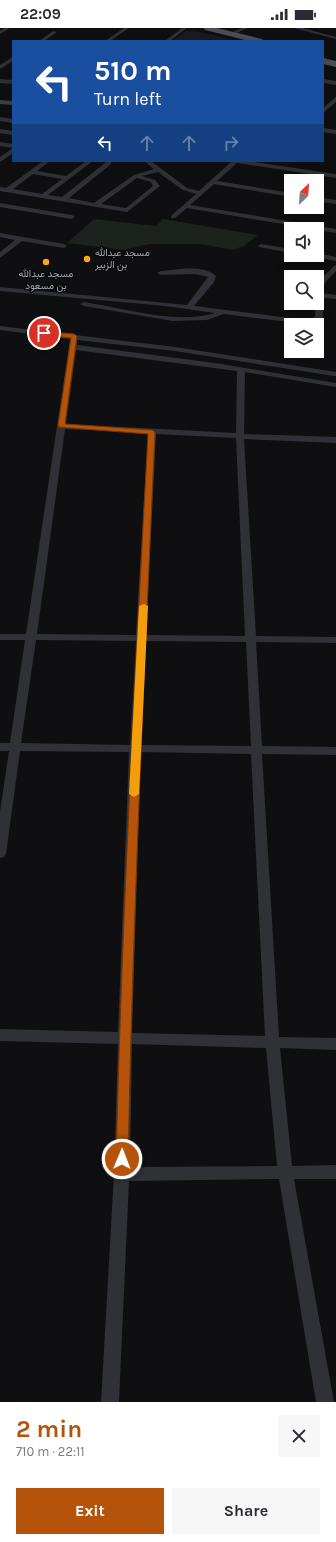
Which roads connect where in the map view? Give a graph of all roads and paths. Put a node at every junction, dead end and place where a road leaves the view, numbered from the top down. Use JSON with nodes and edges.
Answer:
{"nodes":[{"id":1,"x":8,"y":28,"type":"edge"},
{"id":2,"x":126,"y":28,"type":"edge"},
{"id":3,"x":186,"y":28,"type":"edge"},
{"id":4,"x":246,"y":28,"type":"edge"},
{"id":5,"x":296,"y":28,"type":"edge"},
{"id":6,"x":205,"y":29,"type":"edge"},
{"id":7,"x":55,"y":32,"type":"dead end"},
{"id":8,"x":0,"y":33,"type":"edge"},
{"id":9,"x":230,"y":34,"type":"junction"},
{"id":10,"x":336,"y":38,"type":"edge"},
{"id":11,"x":43,"y":40,"type":"edge"},
{"id":12,"x":108,"y":40,"type":"edge"},
{"id":13,"x":168,"y":40,"type":"edge"},
{"id":14,"x":244,"y":40,"type":"edge"},
{"id":15,"x":255,"y":40,"type":"edge"},
{"id":16,"x":324,"y":57,"type":"edge"},
{"id":17,"x":12,"y":60,"type":"edge"},
{"id":18,"x":324,"y":61,"type":"edge"},
{"id":19,"x":336,"y":61,"type":"edge"},
{"id":20,"x":336,"y":64,"type":"edge"},
{"id":21,"x":0,"y":67,"type":"edge"},
{"id":22,"x":0,"y":80,"type":"edge"},
{"id":23,"x":324,"y":81,"type":"edge"},
{"id":24,"x":12,"y":82,"type":"edge"},
{"id":25,"x":336,"y":83,"type":"edge"},
{"id":26,"x":336,"y":99,"type":"edge"},
{"id":27,"x":0,"y":102,"type":"edge"},
{"id":28,"x":12,"y":103,"type":"edge"},
{"id":29,"x":324,"y":110,"type":"edge"},
{"id":30,"x":0,"y":119,"type":"edge"},
{"id":31,"x":12,"y":120,"type":"edge"},
{"id":32,"x":324,"y":130,"type":"edge"},
{"id":33,"x":0,"y":131,"type":"edge"},
{"id":34,"x":336,"y":132,"type":"edge"},
{"id":35,"x":12,"y":133,"type":"edge"},
{"id":36,"x":0,"y":144,"type":"edge"},
{"id":37,"x":12,"y":146,"type":"edge"},
{"id":38,"x":12,"y":151,"type":"edge"},
{"id":39,"x":0,"y":159,"type":"edge"},
{"id":40,"x":46,"y":162,"type":"edge"},
{"id":41,"x":89,"y":162,"type":"edge"},
{"id":42,"x":109,"y":162,"type":"edge"},
{"id":43,"x":148,"y":162,"type":"edge"},
{"id":44,"x":235,"y":162,"type":"edge"},
{"id":45,"x":257,"y":162,"type":"edge"},
{"id":46,"x":160,"y":170,"type":"junction"},
{"id":47,"x":31,"y":172,"type":"junction"},
{"id":48,"x":136,"y":176,"type":"junction"},
{"id":49,"x":336,"y":176,"type":"edge"},
{"id":50,"x":67,"y":178,"type":"junction"},
{"id":51,"x":212,"y":182,"type":"junction"},
{"id":52,"x":0,"y":189,"type":"edge"},
{"id":53,"x":8,"y":190,"type":"junction"},
{"id":54,"x":201,"y":192,"type":"junction"},
{"id":55,"x":284,"y":194,"type":"edge"},
{"id":56,"x":43,"y":196,"type":"junction"},
{"id":57,"x":64,"y":200,"type":"junction"},
{"id":58,"x":324,"y":200,"type":"edge"},
{"id":59,"x":336,"y":202,"type":"edge"},
{"id":60,"x":0,"y":205,"type":"edge"},
{"id":61,"x":94,"y":205,"type":"junction"},
{"id":62,"x":185,"y":206,"type":"junction"},
{"id":63,"x":72,"y":217,"type":"dead end"},
{"id":64,"x":174,"y":217,"type":"dead end"},
{"id":65,"x":336,"y":231,"type":"edge"},
{"id":66,"x":0,"y":235,"type":"edge"},
{"id":67,"x":21,"y":238,"type":"junction"},
{"id":68,"x":64,"y":246,"type":"dead end"},
{"id":69,"x":261,"y":246,"type":"dead end"},
{"id":70,"x":284,"y":250,"type":"edge"},
{"id":71,"x":0,"y":256,"type":"edge"},
{"id":72,"x":324,"y":257,"type":"edge"},
{"id":73,"x":336,"y":259,"type":"edge"},
{"id":74,"x":336,"y":267,"type":"edge"},
{"id":75,"x":161,"y":273,"type":"dead end"},
{"id":76,"x":324,"y":280,"type":"edge"},
{"id":77,"x":0,"y":289,"type":"edge"},
{"id":78,"x":0,"y":295,"type":"edge"},
{"id":79,"x":324,"y":296,"type":"edge"},
{"id":80,"x":336,"y":297,"type":"edge"},
{"id":81,"x":189,"y":307,"type":"junction"},
{"id":82,"x":319,"y":310,"type":"edge"},
{"id":83,"x":223,"y":312,"type":"junction"},
{"id":84,"x":0,"y":328,"type":"edge"},
{"id":85,"x":74,"y":336,"type":"junction"},
{"id":86,"x":72,"y":347,"type":"junction"},
{"id":87,"x":215,"y":355,"type":"junction"},
{"id":88,"x":215,"y":365,"type":"junction"},
{"id":89,"x":241,"y":369,"type":"junction"},
{"id":90,"x":334,"y":374,"type":"dead end"},
{"id":91,"x":336,"y":386,"type":"edge"},
{"id":92,"x":61,"y":426,"type":"junction"},
{"id":93,"x":152,"y":432,"type":"junction"},
{"id":94,"x":240,"y":436,"type":"junction"},
{"id":95,"x":336,"y":440,"type":"edge"},
{"id":96,"x":0,"y":637,"type":"edge"},
{"id":97,"x":31,"y":637,"type":"junction"},
{"id":98,"x":142,"y":638,"type":"junction"},
{"id":99,"x":251,"y":639,"type":"junction"},
{"id":100,"x":336,"y":640,"type":"edge"},
{"id":101,"x":0,"y":747,"type":"edge"},
{"id":102,"x":15,"y":747,"type":"junction"},
{"id":103,"x":136,"y":748,"type":"junction"},
{"id":104,"x":256,"y":749,"type":"junction"},
{"id":105,"x":336,"y":751,"type":"edge"},
{"id":106,"x":0,"y":854,"type":"edge"},
{"id":107,"x":0,"y":1035,"type":"edge"},
{"id":108,"x":125,"y":1039,"type":"junction"},
{"id":109,"x":272,"y":1043,"type":"junction"},
{"id":110,"x":336,"y":1044,"type":"edge"},
{"id":111,"x":336,"y":1172,"type":"edge"},
{"id":112,"x":285,"y":1173,"type":"junction"},
{"id":113,"x":122,"y":1174,"type":"junction"},
{"id":114,"x":110,"y":1402,"type":"edge"},
{"id":115,"x":325,"y":1402,"type":"edge"}],
"edges":[{"from":1,"to":8,"type":"street"},
{"from":2,"to":12,"type":"street"},
{"from":3,"to":13,"type":"street"},
{"from":4,"to":9,"type":"street"},
{"from":5,"to":10,"type":"street"},
{"from":6,"to":9,"type":"main road"},
{"from":6,"to":14,"type":"main road"},
{"from":7,"to":11,"type":"street"},
{"from":9,"to":15,"type":"main road"},
{"from":16,"to":19,"type":"main road"},
{"from":17,"to":21,"type":"street"},
{"from":18,"to":20,"type":"main road"},
{"from":22,"to":24,"type":"street"},
{"from":23,"to":25,"type":"street"},
{"from":26,"to":29,"type":"street"},
{"from":27,"to":28,"type":"street"},
{"from":30,"to":31,"type":"street"},
{"from":32,"to":34,"type":"street"},
{"from":33,"to":35,"type":"street"},
{"from":36,"to":37,"type":"street"},
{"from":38,"to":39,"type":"street"},
{"from":40,"to":47,"type":"street"},
{"from":41,"to":50,"type":"street"},
{"from":42,"to":57,"type":"street"},
{"from":43,"to":46,"type":"street"},
{"from":44,"to":51,"type":"street"},
{"from":45,"to":49,"type":"street"},
{"from":46,"to":48,"type":"street"},
{"from":46,"to":54,"type":"street"},
{"from":47,"to":50,"type":"street"},
{"from":47,"to":53,"type":"street"},
{"from":48,"to":61,"type":"street"},
{"from":48,"to":61,"type":"street"},
{"from":50,"to":56,"type":"street"},
{"from":51,"to":54,"type":"street"},
{"from":51,"to":55,"type":"street"},
{"from":52,"to":53,"type":"street"},
{"from":53,"to":56,"type":"street"},
{"from":54,"to":62,"type":"street"},
{"from":56,"to":57,"type":"street"},
{"from":57,"to":61,"type":"street"},
{"from":58,"to":59,"type":"street"},
{"from":60,"to":63,"type":"street"},
{"from":62,"to":64,"type":"street"},
{"from":62,"to":65,"type":"street"},
{"from":66,"to":67,"type":"street"},
{"from":67,"to":68,"type":"street"},
{"from":67,"to":71,"type":"street"},
{"from":69,"to":70,"type":"street"},
{"from":72,"to":73,"type":"street"},
{"from":74,"to":76,"type":"street"},
{"from":75,"to":81,"type":"street"},
{"from":77,"to":81,"type":"street"},
{"from":78,"to":83,"type":"street"},
{"from":79,"to":80,"type":"street"},
{"from":81,"to":83,"type":"street"},
{"from":82,"to":83,"type":"street"},
{"from":84,"to":85,"type":"street"},
{"from":85,"to":86,"type":"street"},
{"from":85,"to":87,"type":"street"},
{"from":86,"to":88,"type":"street"},
{"from":86,"to":92,"type":"street"},
{"from":87,"to":88,"type":"street"},
{"from":87,"to":90,"type":"street"},
{"from":88,"to":89,"type":"street"},
{"from":89,"to":91,"type":"street"},
{"from":89,"to":94,"type":"street"},
{"from":92,"to":93,"type":"street"},
{"from":92,"to":97,"type":"street"},
{"from":93,"to":94,"type":"street"},
{"from":93,"to":98,"type":"street"},
{"from":94,"to":95,"type":"street"},
{"from":94,"to":99,"type":"street"},
{"from":96,"to":97,"type":"street"},
{"from":97,"to":98,"type":"street"},
{"from":97,"to":102,"type":"street"},
{"from":98,"to":99,"type":"street"},
{"from":98,"to":103,"type":"street"},
{"from":99,"to":100,"type":"street"},
{"from":99,"to":104,"type":"street"},
{"from":101,"to":102,"type":"street"},
{"from":102,"to":103,"type":"street"},
{"from":102,"to":106,"type":"street"},
{"from":103,"to":104,"type":"street"},
{"from":103,"to":108,"type":"street"},
{"from":104,"to":105,"type":"street"},
{"from":104,"to":109,"type":"street"},
{"from":107,"to":108,"type":"street"},
{"from":108,"to":109,"type":"street"},
{"from":108,"to":113,"type":"street"},
{"from":109,"to":110,"type":"street"},
{"from":109,"to":112,"type":"street"},
{"from":111,"to":112,"type":"street"},
{"from":112,"to":113,"type":"street"},
{"from":112,"to":115,"type":"street"},
{"from":113,"to":114,"type":"street"}]}
